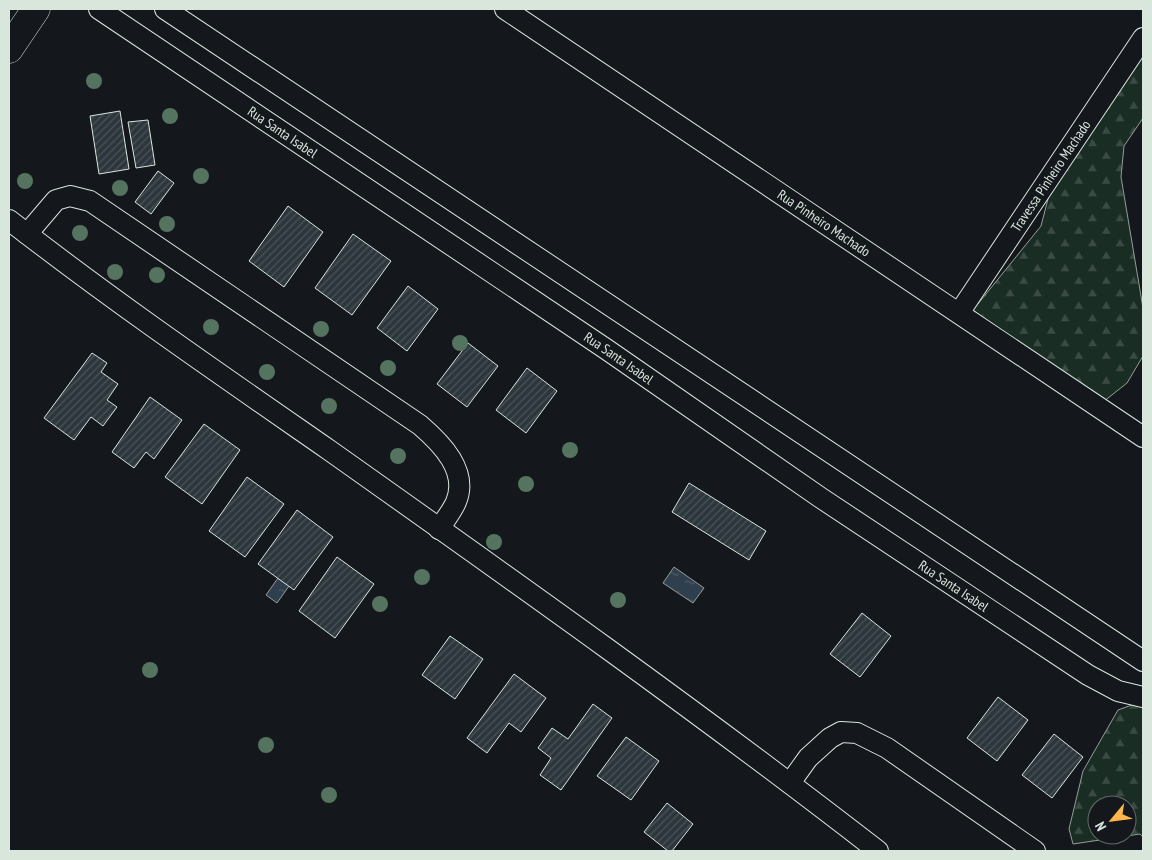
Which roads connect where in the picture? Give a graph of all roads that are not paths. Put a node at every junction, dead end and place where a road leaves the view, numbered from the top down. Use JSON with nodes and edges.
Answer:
{"nodes":[{"id":1,"x":36,"y":9,"type":"edge"},
{"id":2,"x":100,"y":9,"type":"edge"},
{"id":3,"x":165,"y":9,"type":"edge"},
{"id":4,"x":505,"y":9,"type":"edge"},
{"id":5,"x":1143,"y":38,"type":"edge"},
{"id":6,"x":9,"y":49,"type":"edge"},
{"id":7,"x":9,"y":220,"type":"edge"},
{"id":8,"x":26,"y":234,"type":"junction"},
{"id":9,"x":959,"y":313,"type":"junction"},
{"id":10,"x":1143,"y":437,"type":"edge"},
{"id":11,"x":439,"y":528,"type":"junction"},
{"id":12,"x":1143,"y":661,"type":"edge"},
{"id":13,"x":1143,"y":697,"type":"edge"},
{"id":14,"x":790,"y":783,"type":"junction"},
{"id":15,"x":878,"y":851,"type":"edge"},
{"id":16,"x":1035,"y":851,"type":"edge"}],
"edges":[{"from":1,"to":6,"type":"main road"},
{"from":2,"to":13,"type":"street","name":"Rua Santa Isabel"},
{"from":3,"to":12,"type":"street"},
{"from":4,"to":9,"type":"street","name":"Rua Pinheiro Machado"},
{"from":5,"to":9,"type":"street","name":"Travessa Pinheiro Machado"},
{"from":7,"to":8,"type":"street"},
{"from":8,"to":11,"type":"street"},
{"from":8,"to":11,"type":"street"},
{"from":9,"to":10,"type":"street","name":"Rua Pinheiro Machado"},
{"from":11,"to":14,"type":"street"},
{"from":14,"to":15,"type":"street"},
{"from":14,"to":16,"type":"street"}]}
